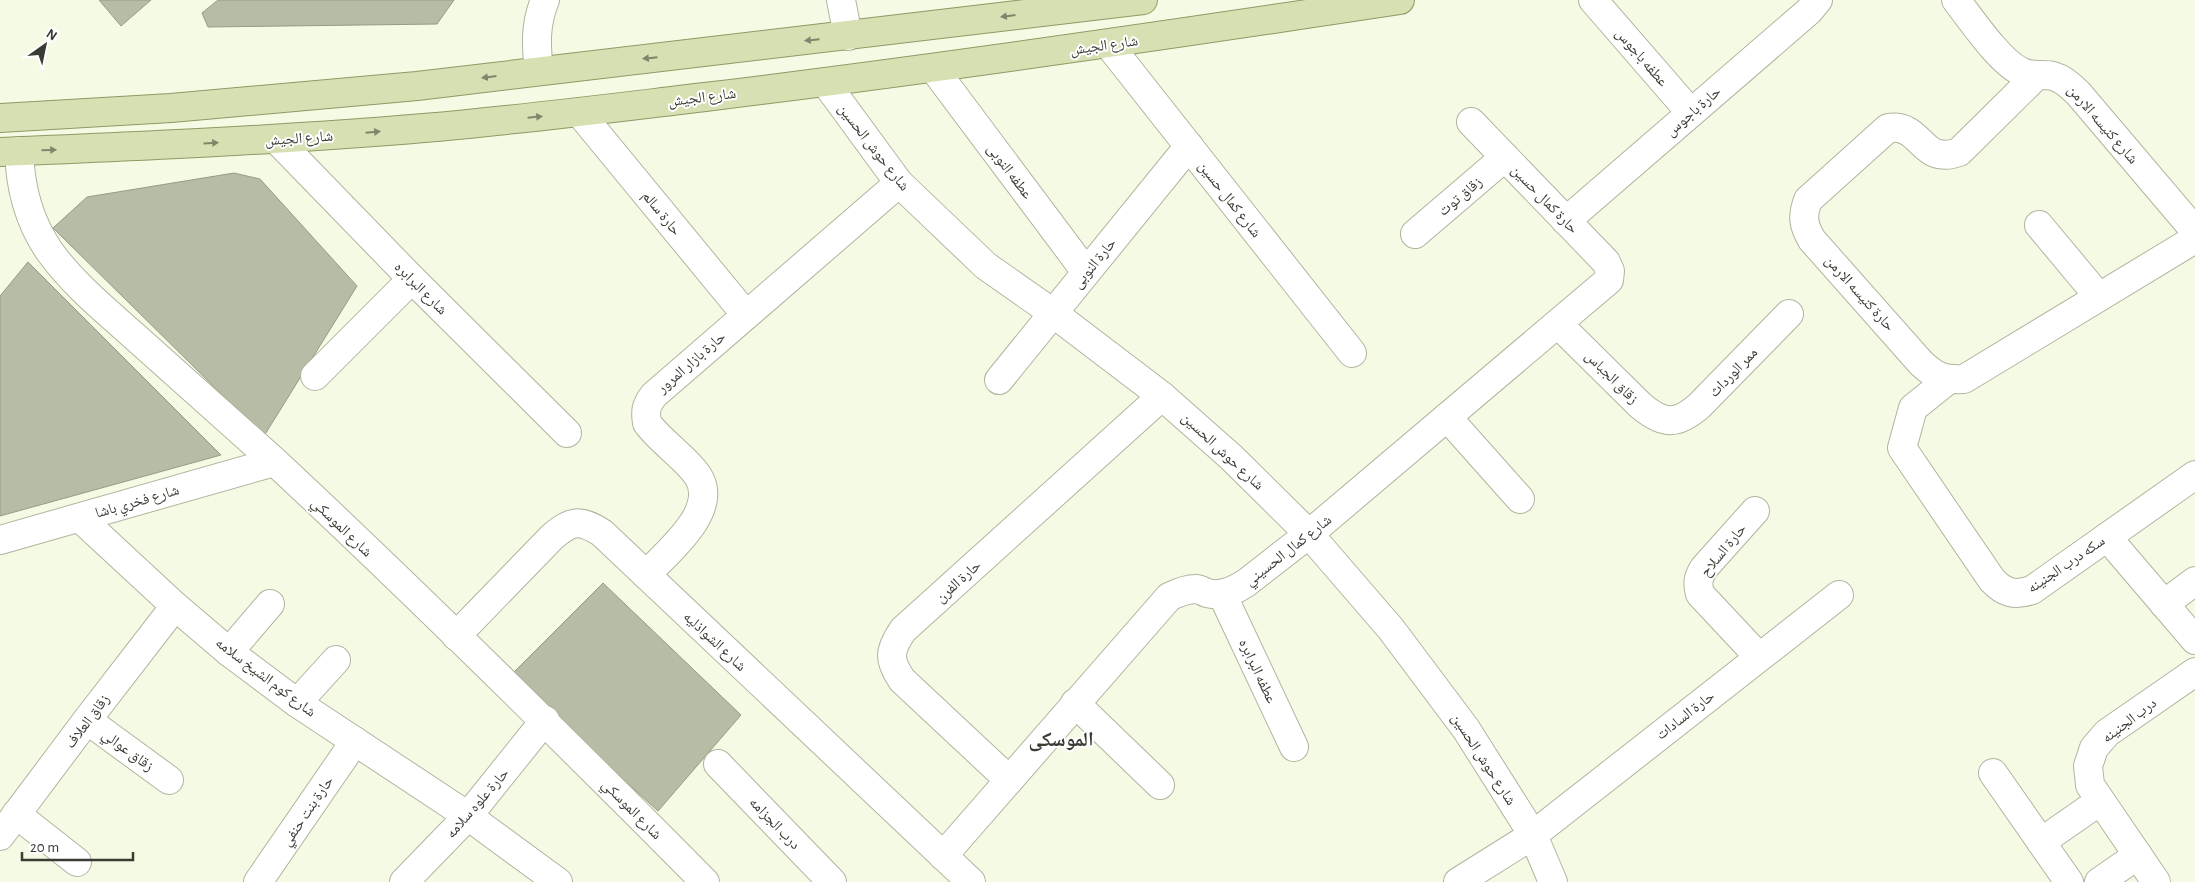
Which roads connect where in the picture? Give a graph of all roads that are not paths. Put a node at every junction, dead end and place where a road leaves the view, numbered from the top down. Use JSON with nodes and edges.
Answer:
{"nodes":[{"id":1,"x":545,"y":0,"type":"edge"},
{"id":2,"x":841,"y":0,"type":"edge"},
{"id":3,"x":1143,"y":0,"type":"edge"},
{"id":4,"x":1400,"y":0,"type":"edge"},
{"id":5,"x":1593,"y":0,"type":"edge"},
{"id":6,"x":1818,"y":0,"type":"edge"},
{"id":7,"x":1956,"y":0,"type":"edge"},
{"id":8,"x":1035,"y":6,"type":"edge"},
{"id":9,"x":848,"y":36,"type":"junction"},
{"id":10,"x":1109,"y":45,"type":"junction"},
{"id":11,"x":934,"y":69,"type":"junction"},
{"id":12,"x":539,"y":71,"type":"junction"},
{"id":13,"x":2035,"y":77,"type":"junction"},
{"id":14,"x":825,"y":82,"type":"junction"},
{"id":15,"x":579,"y":112,"type":"junction"},
{"id":16,"x":1691,"y":113,"type":"junction"},
{"id":17,"x":0,"y":118,"type":"edge"},
{"id":18,"x":1470,"y":122,"type":"dead end"},
{"id":19,"x":277,"y":140,"type":"junction"},
{"id":20,"x":1189,"y":146,"type":"junction"},
{"id":21,"x":10,"y":152,"type":"edge"},
{"id":22,"x":1505,"y":157,"type":"junction"},
{"id":23,"x":899,"y":183,"type":"junction"},
{"id":24,"x":1566,"y":221,"type":"junction"},
{"id":25,"x":2038,"y":225,"type":"dead end"},
{"id":26,"x":2195,"y":231,"type":"edge"},
{"id":27,"x":1415,"y":234,"type":"dead end"},
{"id":28,"x":2195,"y":239,"type":"edge"},
{"id":29,"x":1086,"y":272,"type":"junction"},
{"id":30,"x":412,"y":279,"type":"junction"},
{"id":31,"x":1609,"y":280,"type":"joint"},
{"id":32,"x":2099,"y":297,"type":"junction"},
{"id":33,"x":1053,"y":313,"type":"junction"},
{"id":34,"x":1789,"y":314,"type":"dead end"},
{"id":35,"x":746,"y":315,"type":"junction"},
{"id":36,"x":1558,"y":324,"type":"junction"},
{"id":37,"x":1352,"y":353,"type":"dead end"},
{"id":38,"x":315,"y":376,"type":"dead end"},
{"id":39,"x":999,"y":380,"type":"dead end"},
{"id":40,"x":1948,"y":380,"type":"junction"},
{"id":41,"x":1162,"y":396,"type":"junction"},
{"id":42,"x":1447,"y":418,"type":"junction"},
{"id":43,"x":1671,"y":421,"type":"joint"},
{"id":44,"x":567,"y":433,"type":"dead end"},
{"id":45,"x":274,"y":462,"type":"junction"},
{"id":46,"x":2195,"y":475,"type":"edge"},
{"id":47,"x":1520,"y":499,"type":"dead end"},
{"id":48,"x":1755,"y":511,"type":"dead end"},
{"id":49,"x":80,"y":518,"type":"junction"},
{"id":50,"x":1309,"y":534,"type":"junction"},
{"id":51,"x":2107,"y":537,"type":"junction"},
{"id":52,"x":0,"y":540,"type":"edge"},
{"id":53,"x":646,"y":575,"type":"junction"},
{"id":54,"x":2195,"y":581,"type":"edge"},
{"id":55,"x":1222,"y":594,"type":"junction"},
{"id":56,"x":1838,"y":595,"type":"dead end"},
{"id":57,"x":270,"y":604,"type":"dead end"},
{"id":58,"x":2164,"y":604,"type":"junction"},
{"id":59,"x":176,"y":606,"type":"junction"},
{"id":60,"x":456,"y":636,"type":"junction"},
{"id":61,"x":2195,"y":640,"type":"edge"},
{"id":62,"x":230,"y":652,"type":"junction"},
{"id":63,"x":1759,"y":657,"type":"junction"},
{"id":64,"x":336,"y":660,"type":"dead end"},
{"id":65,"x":2195,"y":672,"type":"edge"},
{"id":66,"x":297,"y":703,"type":"junction"},
{"id":67,"x":1075,"y":704,"type":"junction"},
{"id":68,"x":87,"y":720,"type":"junction"},
{"id":69,"x":545,"y":720,"type":"junction"},
{"id":70,"x":355,"y":741,"type":"junction"},
{"id":71,"x":1294,"y":747,"type":"dead end"},
{"id":72,"x":718,"y":764,"type":"dead end"},
{"id":73,"x":1992,"y":773,"type":"dead end"},
{"id":74,"x":169,"y":780,"type":"dead end"},
{"id":75,"x":1009,"y":780,"type":"junction"},
{"id":76,"x":1160,"y":785,"type":"dead end"},
{"id":77,"x":2100,"y":801,"type":"junction"},
{"id":78,"x":16,"y":814,"type":"junction"},
{"id":79,"x":468,"y":816,"type":"junction"},
{"id":80,"x":1532,"y":835,"type":"junction"},
{"id":81,"x":0,"y":836,"type":"edge"},
{"id":82,"x":2041,"y":842,"type":"junction"},
{"id":83,"x":2138,"y":855,"type":"junction"},
{"id":84,"x":943,"y":856,"type":"junction"},
{"id":85,"x":76,"y":862,"type":"dead end"},
{"id":86,"x":258,"y":882,"type":"edge"},
{"id":87,"x":404,"y":882,"type":"edge"},
{"id":88,"x":558,"y":882,"type":"edge"},
{"id":89,"x":705,"y":882,"type":"edge"},
{"id":90,"x":832,"y":882,"type":"edge"},
{"id":91,"x":971,"y":882,"type":"edge"},
{"id":92,"x":1458,"y":882,"type":"edge"},
{"id":93,"x":1553,"y":882,"type":"edge"},
{"id":94,"x":2070,"y":882,"type":"edge"},
{"id":95,"x":2099,"y":882,"type":"edge"},
{"id":96,"x":2156,"y":882,"type":"edge"}],
"edges":[{"from":1,"to":12,"type":"street"},
{"from":2,"to":9,"type":"street"},
{"from":3,"to":8,"type":"main road"},
{"from":4,"to":10,"type":"main road","name":"شارع الجيش"},
{"from":5,"to":16,"type":"street","name":"عطفه باجوس"},
{"from":6,"to":16,"type":"street","name":"حارة باجوس"},
{"from":7,"to":13,"type":"street","name":"شارع كنيسه الارمن"},
{"from":8,"to":9,"type":"main road","one_way":true},
{"from":9,"to":12,"type":"main road","one_way":true},
{"from":10,"to":11,"type":"main road","name":"شارع الجيش"},
{"from":10,"to":20,"type":"street","name":"شارع كمال حسين"},
{"from":11,"to":14,"type":"main road","name":"شارع الجيش"},
{"from":11,"to":29,"type":"street","name":"عطفه النوبى"},
{"from":12,"to":17,"type":"main road","one_way":true},
{"from":13,"to":26,"type":"street","name":"شارع كنيسه الارمن"},
{"from":13,"to":40,"type":"street","name":"حارة كنيسه الارمن"},
{"from":14,"to":15,"type":"main road","name":"شارع الجيش"},
{"from":14,"to":23,"type":"street","name":"شارع حوش الحسين"},
{"from":19,"to":15,"type":"main road","name":"شارع الجيش","one_way":true},
{"from":15,"to":35,"type":"street","name":"حارة سالم"},
{"from":16,"to":24,"type":"street","name":"حارة باجوس"},
{"from":18,"to":22,"type":"street","name":"حارة كمال حسين"},
{"from":21,"to":19,"type":"main road","name":"شارع الجيش","one_way":true},
{"from":19,"to":30,"type":"street","name":"شارع البرابره"},
{"from":20,"to":29,"type":"street","name":"حارة النوبى"},
{"from":20,"to":37,"type":"street","name":"شارع كمال حسين"},
{"from":21,"to":45,"type":"street","name":"شارع الموسكي"},
{"from":22,"to":24,"type":"street","name":"حارة كمال حسين"},
{"from":22,"to":27,"type":"street","name":"زقاق توت"},
{"from":23,"to":33,"type":"street","name":"شارع حوش الحسين"},
{"from":23,"to":35,"type":"street","name":"حارة بازار المرور"},
{"from":24,"to":31,"type":"street","name":"حارة كمال حسين"},
{"from":25,"to":32,"type":"street"},
{"from":28,"to":32,"type":"street"},
{"from":29,"to":33,"type":"street","name":"حارة النوبى"},
{"from":30,"to":38,"type":"street"},
{"from":30,"to":44,"type":"street","name":"شارع البرابره"},
{"from":31,"to":36,"type":"street","name":"شارع كمال الحسيني"},
{"from":32,"to":40,"type":"street"},
{"from":33,"to":39,"type":"street","name":"حارة النوبى"},
{"from":33,"to":41,"type":"street","name":"شارع حوش الحسين"},
{"from":34,"to":43,"type":"street","name":"ممر الورداث"},
{"from":35,"to":53,"type":"street","name":"حارة بازار المرور"},
{"from":36,"to":42,"type":"street","name":"شارع كمال الحسيني"},
{"from":36,"to":43,"type":"street","name":"زقاق الجباس"},
{"from":40,"to":51,"type":"street","name":"سكه درب الجنينه"},
{"from":41,"to":50,"type":"street","name":"شارع حوش الحسين"},
{"from":41,"to":75,"type":"street","name":"حارة الفرن"},
{"from":42,"to":47,"type":"street"},
{"from":42,"to":50,"type":"street","name":"شارع كمال الحسيني"},
{"from":45,"to":49,"type":"street","name":"شارع فخري باشا"},
{"from":45,"to":60,"type":"street","name":"شارع الموسكي"},
{"from":46,"to":51,"type":"street","name":"سكه درب الجنينه"},
{"from":48,"to":63,"type":"street","name":"حارة السلاح"},
{"from":49,"to":52,"type":"street","name":"شارع فخري باشا"},
{"from":49,"to":59,"type":"street","name":"شارع كوم الشيخ سلامه"},
{"from":50,"to":55,"type":"street","name":"شارع كمال الحسيني"},
{"from":50,"to":80,"type":"street","name":"شارع حوش الحسين"},
{"from":51,"to":58,"type":"street"},
{"from":53,"to":60,"type":"street","name":"شارع الشواذليه"},
{"from":53,"to":84,"type":"street","name":"شارع الشواذليه"},
{"from":54,"to":58,"type":"street"},
{"from":55,"to":67,"type":"street"},
{"from":55,"to":71,"type":"street","name":"عطفه البرابره"},
{"from":56,"to":63,"type":"street","name":"حارة السادات"},
{"from":57,"to":62,"type":"street"},
{"from":58,"to":61,"type":"street"},
{"from":59,"to":62,"type":"street","name":"شارع كوم الشيخ سلامه"},
{"from":59,"to":68,"type":"street","name":"زقاق العلاف"},
{"from":60,"to":69,"type":"street","name":"شارع الموسكي"},
{"from":62,"to":66,"type":"street","name":"شارع كوم الشيخ سلامه"},
{"from":63,"to":80,"type":"street","name":"حارة السادات"},
{"from":64,"to":66,"type":"street"},
{"from":65,"to":77,"type":"street","name":"درب الجنينه"},
{"from":66,"to":70,"type":"street","name":"شارع كوم الشيخ سلامه"},
{"from":67,"to":75,"type":"street"},
{"from":67,"to":76,"type":"street"},
{"from":68,"to":74,"type":"street","name":"زقاق عوالي"},
{"from":68,"to":78,"type":"street","name":"زقاق العلاف"},
{"from":69,"to":79,"type":"street","name":"حارة علوه سلامه"},
{"from":69,"to":89,"type":"street","name":"شارع الموسكي"},
{"from":70,"to":79,"type":"street","name":"شارع كوم الشيخ سلامه"},
{"from":70,"to":86,"type":"street","name":"حارة بنت حنفي"},
{"from":72,"to":90,"type":"street","name":"درب الجزامه"},
{"from":73,"to":82,"type":"street"},
{"from":75,"to":84,"type":"street"},
{"from":77,"to":82,"type":"street"},
{"from":77,"to":83,"type":"street","name":"درب الجنينه"},
{"from":78,"to":81,"type":"street","name":"زقاق العلاف"},
{"from":78,"to":85,"type":"street"},
{"from":79,"to":87,"type":"street","name":"حارة علوه سلامه"},
{"from":79,"to":88,"type":"street","name":"شارع كوم الشيخ سلامه"},
{"from":80,"to":92,"type":"street","name":"حارة السادات"},
{"from":80,"to":93,"type":"street","name":"شارع حوش الحسين"},
{"from":82,"to":94,"type":"street"},
{"from":83,"to":95,"type":"street"},
{"from":83,"to":96,"type":"street","name":"درب الجنينه"},
{"from":84,"to":91,"type":"street","name":"شارع الشواذليه"}]}
